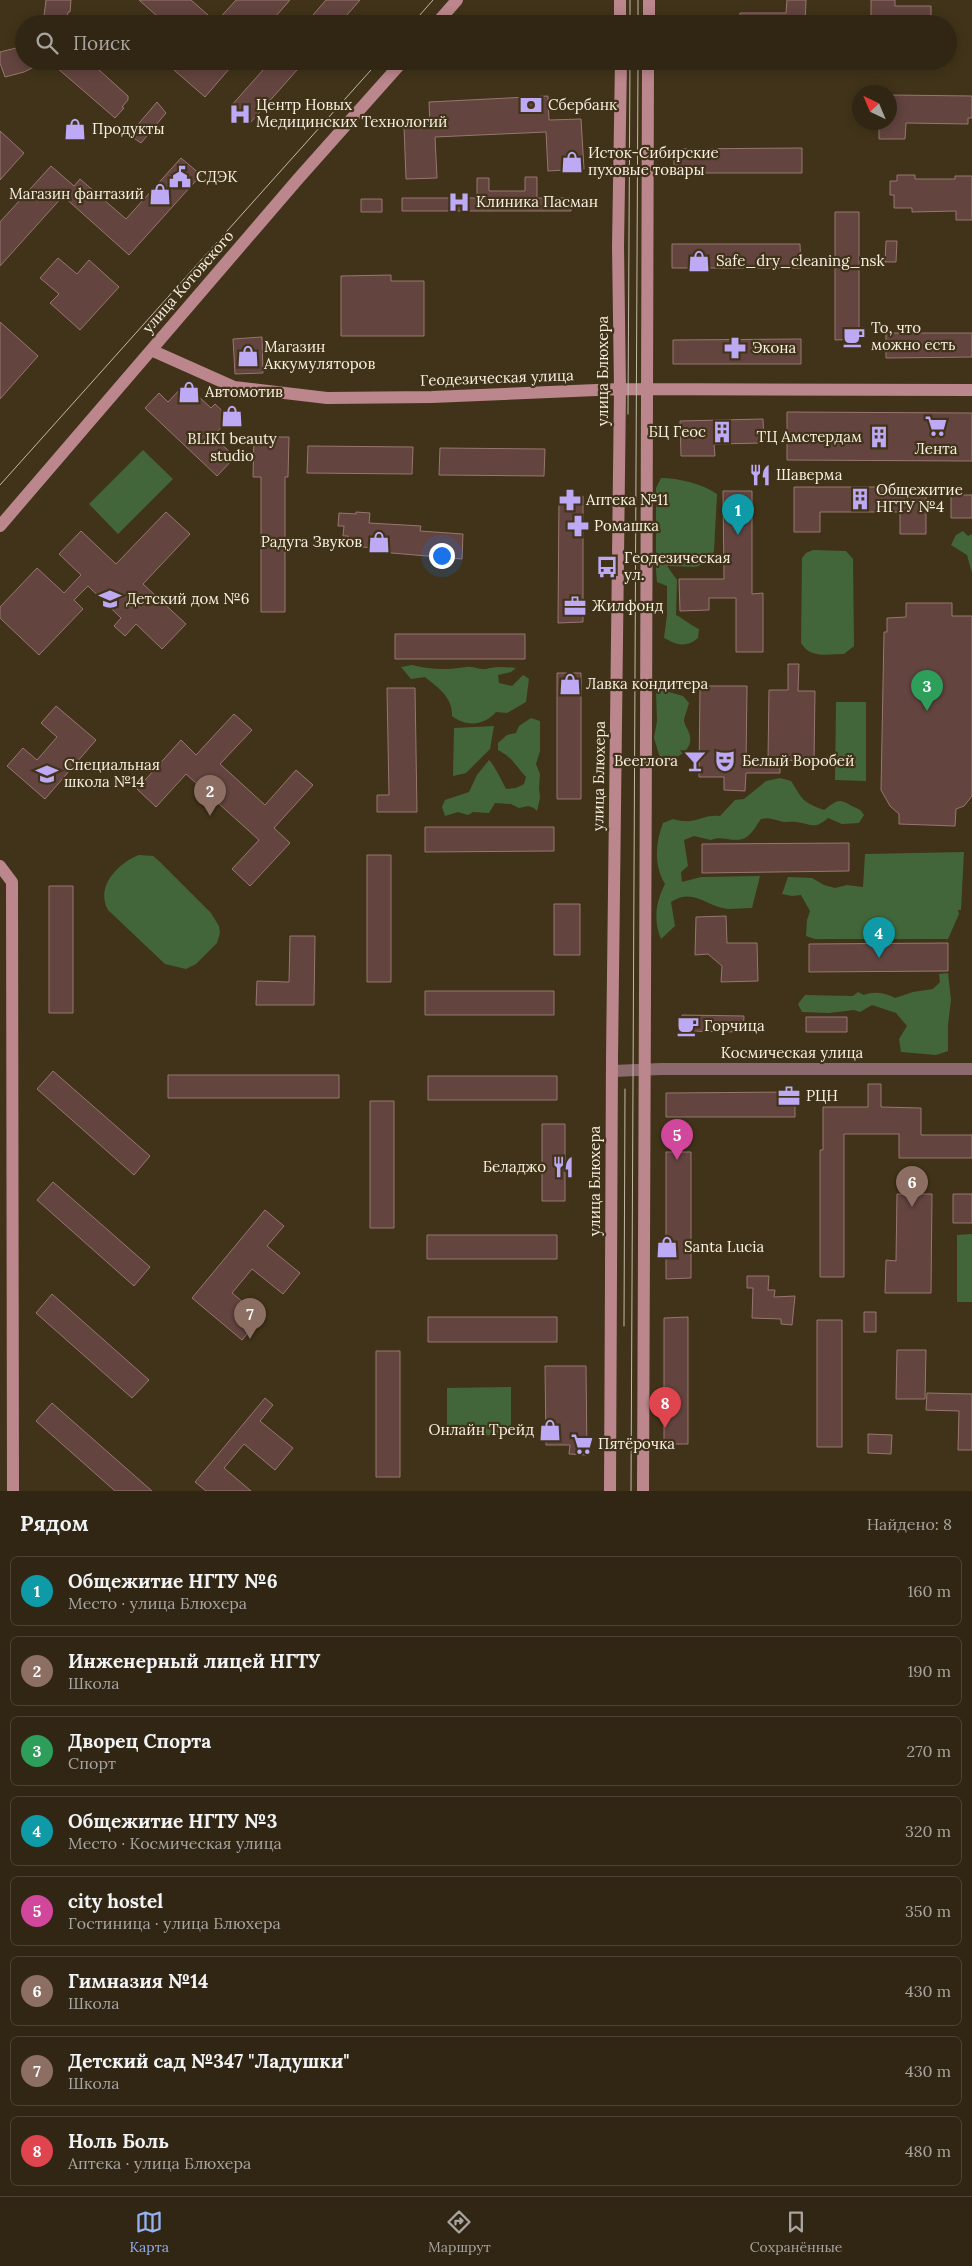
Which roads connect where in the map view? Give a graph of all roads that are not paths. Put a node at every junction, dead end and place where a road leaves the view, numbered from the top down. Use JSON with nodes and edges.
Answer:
{"nodes":[{"id":1,"x":457,"y":0,"type":"edge"},
{"id":2,"x":620,"y":0,"type":"edge"},
{"id":3,"x":649,"y":0,"type":"edge"},
{"id":4,"x":444,"y":15,"type":"edge"},
{"id":5,"x":620,"y":15,"type":"edge"},
{"id":6,"x":649,"y":15,"type":"edge"},
{"id":7,"x":395,"y":70,"type":"edge"},
{"id":8,"x":621,"y":70,"type":"edge"},
{"id":9,"x":648,"y":70,"type":"edge"},
{"id":10,"x":151,"y":350,"type":"junction"},
{"id":11,"x":620,"y":389,"type":"junction"},
{"id":12,"x":646,"y":389,"type":"junction"},
{"id":13,"x":972,"y":390,"type":"edge"},
{"id":14,"x":0,"y":526,"type":"edge"},
{"id":15,"x":0,"y":866,"type":"edge"},
{"id":16,"x":972,"y":1069,"type":"edge"},
{"id":17,"x":646,"y":1070,"type":"junction"},
{"id":18,"x":613,"y":1072,"type":"junction"},
{"id":19,"x":13,"y":1491,"type":"edge"},
{"id":20,"x":610,"y":1491,"type":"edge"},
{"id":21,"x":643,"y":1491,"type":"edge"}],
"edges":[{"from":1,"to":4,"type":"street"},
{"from":2,"to":5,"type":"street"},
{"from":3,"to":6,"type":"street"},
{"from":7,"to":10,"type":"street","name":"улица Котовского"},
{"from":8,"to":11,"type":"street","name":"улица Блюхера"},
{"from":9,"to":12,"type":"street"},
{"from":10,"to":11,"type":"street","name":"Геодезическая улица"},
{"from":10,"to":14,"type":"street","name":"улица Котовского"},
{"from":11,"to":12,"type":"street","name":"Геодезическая улица"},
{"from":11,"to":18,"type":"street","name":"улица Блюхера"},
{"from":12,"to":13,"type":"street","name":"Геодезическая улица"},
{"from":12,"to":17,"type":"street"},
{"from":15,"to":19,"type":"street"},
{"from":16,"to":17,"type":"street","name":"Космическая улица"},
{"from":17,"to":18,"type":"street","name":"Космическая улица"},
{"from":17,"to":21,"type":"street"},
{"from":18,"to":20,"type":"street","name":"улица Блюхера"}]}
